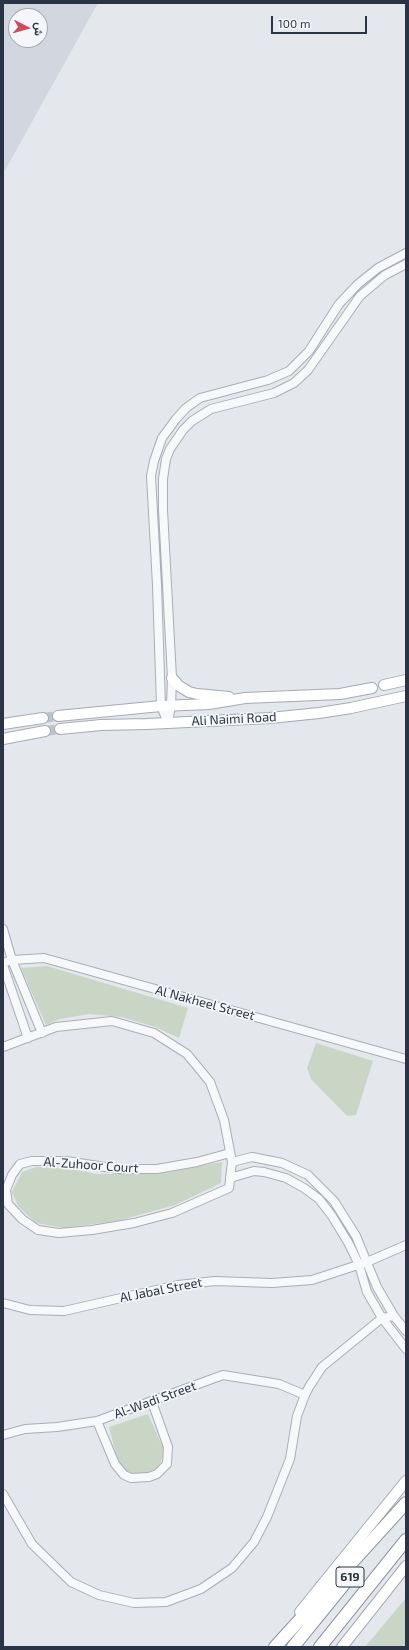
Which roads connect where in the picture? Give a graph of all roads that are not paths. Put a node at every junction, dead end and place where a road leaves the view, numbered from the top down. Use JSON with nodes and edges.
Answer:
{"nodes":[{"id":1,"x":406,"y":253,"type":"edge"},
{"id":2,"x":406,"y":264,"type":"edge"},
{"id":3,"x":268,"y":380,"type":"junction"},
{"id":4,"x":274,"y":394,"type":"junction"},
{"id":5,"x":205,"y":396,"type":"junction"},
{"id":6,"x":211,"y":409,"type":"junction"},
{"id":7,"x":172,"y":678,"type":"junction"},
{"id":8,"x":406,"y":680,"type":"edge"},
{"id":9,"x":384,"y":685,"type":"dead end"},
{"id":10,"x":372,"y":688,"type":"dead end"},
{"id":11,"x":406,"y":696,"type":"edge"},
{"id":12,"x":245,"y":698,"type":"junction"},
{"id":13,"x":166,"y":706,"type":"junction"},
{"id":14,"x":69,"y":714,"type":"junction"},
{"id":15,"x":58,"y":716,"type":"tunnel mouth"},
{"id":16,"x":43,"y":718,"type":"tunnel mouth"},
{"id":17,"x":24,"y":721,"type":"junction"},
{"id":18,"x":168,"y":723,"type":"junction"},
{"id":19,"x":3,"y":724,"type":"edge"},
{"id":20,"x":70,"y":728,"type":"junction"},
{"id":21,"x":60,"y":729,"type":"tunnel mouth"},
{"id":22,"x":45,"y":731,"type":"tunnel mouth"},
{"id":23,"x":27,"y":734,"type":"junction"},
{"id":24,"x":3,"y":739,"type":"edge"},
{"id":25,"x":3,"y":929,"type":"edge"},
{"id":26,"x":12,"y":960,"type":"junction"},
{"id":27,"x":3,"y":964,"type":"edge"},
{"id":28,"x":42,"y":1033,"type":"junction"},
{"id":29,"x":28,"y":1038,"type":"junction"},
{"id":30,"x":3,"y":1047,"type":"edge"},
{"id":31,"x":406,"y":1059,"type":"edge"},
{"id":32,"x":230,"y":1153,"type":"junction"},
{"id":33,"x":232,"y":1162,"type":"junction"},
{"id":34,"x":230,"y":1178,"type":"junction"},
{"id":35,"x":406,"y":1244,"type":"edge"},
{"id":36,"x":363,"y":1264,"type":"junction"},
{"id":37,"x":3,"y":1303,"type":"edge"},
{"id":38,"x":394,"y":1316,"type":"junction"},
{"id":39,"x":382,"y":1318,"type":"junction"},
{"id":40,"x":406,"y":1331,"type":"edge"},
{"id":41,"x":406,"y":1349,"type":"edge"},
{"id":42,"x":305,"y":1395,"type":"junction"},
{"id":43,"x":152,"y":1402,"type":"junction"},
{"id":44,"x":97,"y":1421,"type":"junction"},
{"id":45,"x":3,"y":1436,"type":"edge"},
{"id":46,"x":406,"y":1481,"type":"edge"},
{"id":47,"x":3,"y":1494,"type":"edge"},
{"id":48,"x":406,"y":1505,"type":"edge"},
{"id":49,"x":406,"y":1540,"type":"edge"},
{"id":50,"x":406,"y":1566,"type":"edge"},
{"id":51,"x":271,"y":1647,"type":"edge"},
{"id":52,"x":275,"y":1647,"type":"edge"},
{"id":53,"x":293,"y":1647,"type":"edge"},
{"id":54,"x":320,"y":1647,"type":"edge"},
{"id":55,"x":342,"y":1647,"type":"edge"}],
"edges":[{"from":1,"to":3,"type":"street"},
{"from":2,"to":4,"type":"street"},
{"from":3,"to":4,"type":"street"},
{"from":3,"to":5,"type":"street"},
{"from":4,"to":6,"type":"street"},
{"from":5,"to":6,"type":"street"},
{"from":5,"to":13,"type":"street"},
{"from":6,"to":7,"type":"street"},
{"from":7,"to":12,"type":"main road"},
{"from":7,"to":13,"type":"street"},
{"from":8,"to":9,"type":"main road"},
{"from":10,"to":12,"type":"main road","name":"Ali Naimi Road"},
{"from":11,"to":18,"type":"main road","name":"Ali Naimi Road"},
{"from":12,"to":13,"type":"main road","name":"Ali Naimi Road"},
{"from":13,"to":14,"type":"main road","name":"Ali Naimi Road"},
{"from":13,"to":18,"type":"street"},
{"from":14,"to":15,"type":"main road","name":"Ali Naimi Road"},
{"from":14,"to":20,"type":"main road"},
{"from":16,"to":17,"type":"main road"},
{"from":17,"to":19,"type":"main road"},
{"from":17,"to":23,"type":"main road"},
{"from":18,"to":20,"type":"main road","name":"Ali Naimi Road"},
{"from":20,"to":21,"type":"main road","name":"Ali Naimi Road"},
{"from":22,"to":23,"type":"main road"},
{"from":23,"to":24,"type":"main road"},
{"from":25,"to":26,"type":"street"},
{"from":26,"to":27,"type":"street","name":"Al Nakheel Street"},
{"from":26,"to":28,"type":"street"},
{"from":26,"to":31,"type":"street","name":"Al Nakheel Street"},
{"from":27,"to":29,"type":"street"},
{"from":28,"to":29,"type":"street"},
{"from":28,"to":32,"type":"street"},
{"from":29,"to":30,"type":"street"},
{"from":32,"to":33,"type":"street"},
{"from":32,"to":34,"type":"street","name":"Al-Zuhoor Court"},
{"from":33,"to":34,"type":"street","name":"Al-Zuhoor Court"},
{"from":33,"to":36,"type":"street"},
{"from":34,"to":36,"type":"street"},
{"from":35,"to":36,"type":"street"},
{"from":36,"to":37,"type":"street","name":"Al Jabal Street"},
{"from":36,"to":38,"type":"street"},
{"from":36,"to":39,"type":"street"},
{"from":38,"to":39,"type":"street"},
{"from":38,"to":40,"type":"street"},
{"from":39,"to":41,"type":"street"},
{"from":39,"to":42,"type":"street"},
{"from":42,"to":43,"type":"street","name":"Al-Wadi Street"},
{"from":42,"to":47,"type":"street"},
{"from":43,"to":44,"type":"street","name":"Al-Wadi Street"},
{"from":43,"to":44,"type":"street"},
{"from":44,"to":45,"type":"street","name":"Al-Wadi Street"},
{"from":46,"to":51,"type":"main road"},
{"from":48,"to":52,"type":"highway"},
{"from":48,"to":53,"type":"highway","number":"619"},
{"from":49,"to":54,"type":"highway","number":"619"},
{"from":50,"to":55,"type":"main road"}]}
